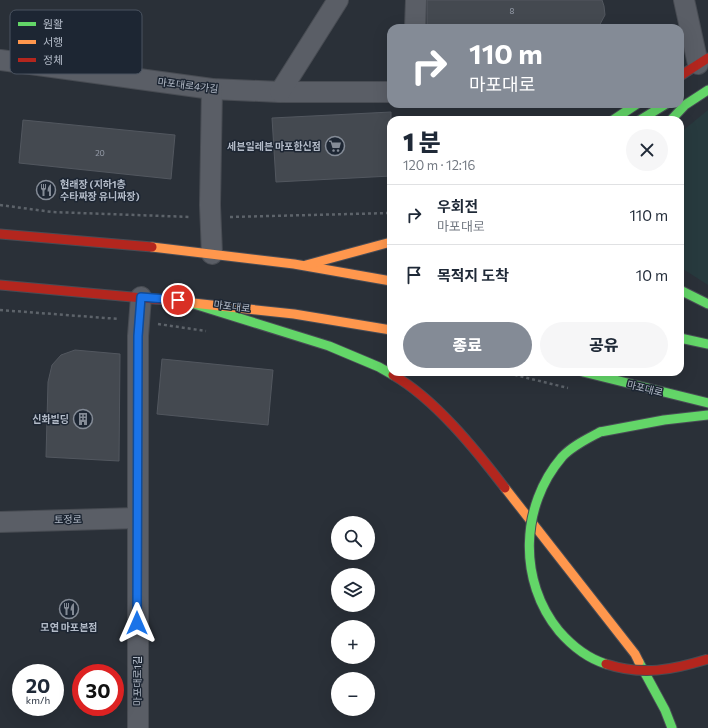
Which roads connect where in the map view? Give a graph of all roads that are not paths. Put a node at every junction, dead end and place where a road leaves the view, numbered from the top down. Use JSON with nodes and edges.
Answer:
{"nodes":[{"id":1,"x":338,"y":0,"type":"edge"},
{"id":2,"x":416,"y":0,"type":"edge"},
{"id":3,"x":684,"y":0,"type":"edge"},
{"id":4,"x":415,"y":24,"type":"edge"},
{"id":5,"x":0,"y":60,"type":"edge"},
{"id":6,"x":10,"y":61,"type":"edge"},
{"id":7,"x":703,"y":61,"type":"edge"},
{"id":8,"x":684,"y":73,"type":"edge"},
{"id":9,"x":102,"y":74,"type":"edge"},
{"id":10,"x":212,"y":89,"type":"junction"},
{"id":11,"x":708,"y":90,"type":"edge"},
{"id":12,"x":280,"y":92,"type":"junction"},
{"id":13,"x":387,"y":92,"type":"edge"},
{"id":14,"x":684,"y":106,"type":"edge"},
{"id":15,"x":631,"y":108,"type":"edge"},
{"id":16,"x":660,"y":108,"type":"edge"},
{"id":17,"x":682,"y":108,"type":"edge"},
{"id":18,"x":619,"y":116,"type":"edge"},
{"id":19,"x":646,"y":116,"type":"edge"},
{"id":20,"x":675,"y":116,"type":"edge"},
{"id":21,"x":0,"y":234,"type":"edge"},
{"id":22,"x":387,"y":243,"type":"edge"},
{"id":23,"x":212,"y":254,"type":"junction"},
{"id":24,"x":306,"y":265,"type":"junction"},
{"id":25,"x":387,"y":280,"type":"edge"},
{"id":26,"x":0,"y":285,"type":"edge"},
{"id":27,"x":684,"y":292,"type":"edge"},
{"id":28,"x":141,"y":297,"type":"junction"},
{"id":29,"x":178,"y":300,"type":"junction"},
{"id":30,"x":708,"y":304,"type":"edge"},
{"id":31,"x":387,"y":329,"type":"edge"},
{"id":32,"x":684,"y":339,"type":"edge"},
{"id":33,"x":708,"y":344,"type":"edge"},
{"id":34,"x":387,"y":372,"type":"edge"},
{"id":35,"x":394,"y":376,"type":"edge"},
{"id":36,"x":599,"y":376,"type":"edge"},
{"id":37,"x":708,"y":404,"type":"edge"},
{"id":38,"x":708,"y":414,"type":"edge"},
{"id":39,"x":137,"y":518,"type":"junction"},
{"id":40,"x":0,"y":522,"type":"edge"},
{"id":41,"x":708,"y":659,"type":"edge"},
{"id":42,"x":138,"y":728,"type":"edge"},
{"id":43,"x":672,"y":728,"type":"edge"}],
"edges":[{"from":1,"to":12,"type":"street"},
{"from":2,"to":4,"type":"street"},
{"from":3,"to":7,"type":"street"},
{"from":5,"to":6,"type":"street","name":"마포대로4가길"},
{"from":7,"to":8,"type":"main road"},
{"from":9,"to":10,"type":"street","name":"마포대로4가길"},
{"from":10,"to":12,"type":"street","name":"마포대로4가길"},
{"from":10,"to":23,"type":"street"},
{"from":11,"to":14,"type":"main road"},
{"from":12,"to":13,"type":"street","name":"마포대로4가길"},
{"from":15,"to":18,"type":"main road"},
{"from":16,"to":19,"type":"main road"},
{"from":17,"to":20,"type":"main road"},
{"from":21,"to":23,"type":"main road"},
{"from":22,"to":24,"type":"main road"},
{"from":23,"to":24,"type":"main road"},
{"from":24,"to":25,"type":"main road"},
{"from":26,"to":28,"type":"main road","name":"마포대로"},
{"from":27,"to":30,"type":"main road"},
{"from":28,"to":29,"type":"main road","name":"마포대로"},
{"from":28,"to":39,"type":"street","name":"마포대로1길"},
{"from":29,"to":31,"type":"main road","name":"마포대로"},
{"from":29,"to":34,"type":"main road"},
{"from":32,"to":33,"type":"main road"},
{"from":35,"to":43,"type":"main road"},
{"from":36,"to":37,"type":"main road","name":"마포대로"},
{"from":38,"to":41,"type":"main road","bridge":true},
{"from":39,"to":40,"type":"street","name":"토정로"},
{"from":39,"to":42,"type":"street","name":"마포대로1길"}]}
